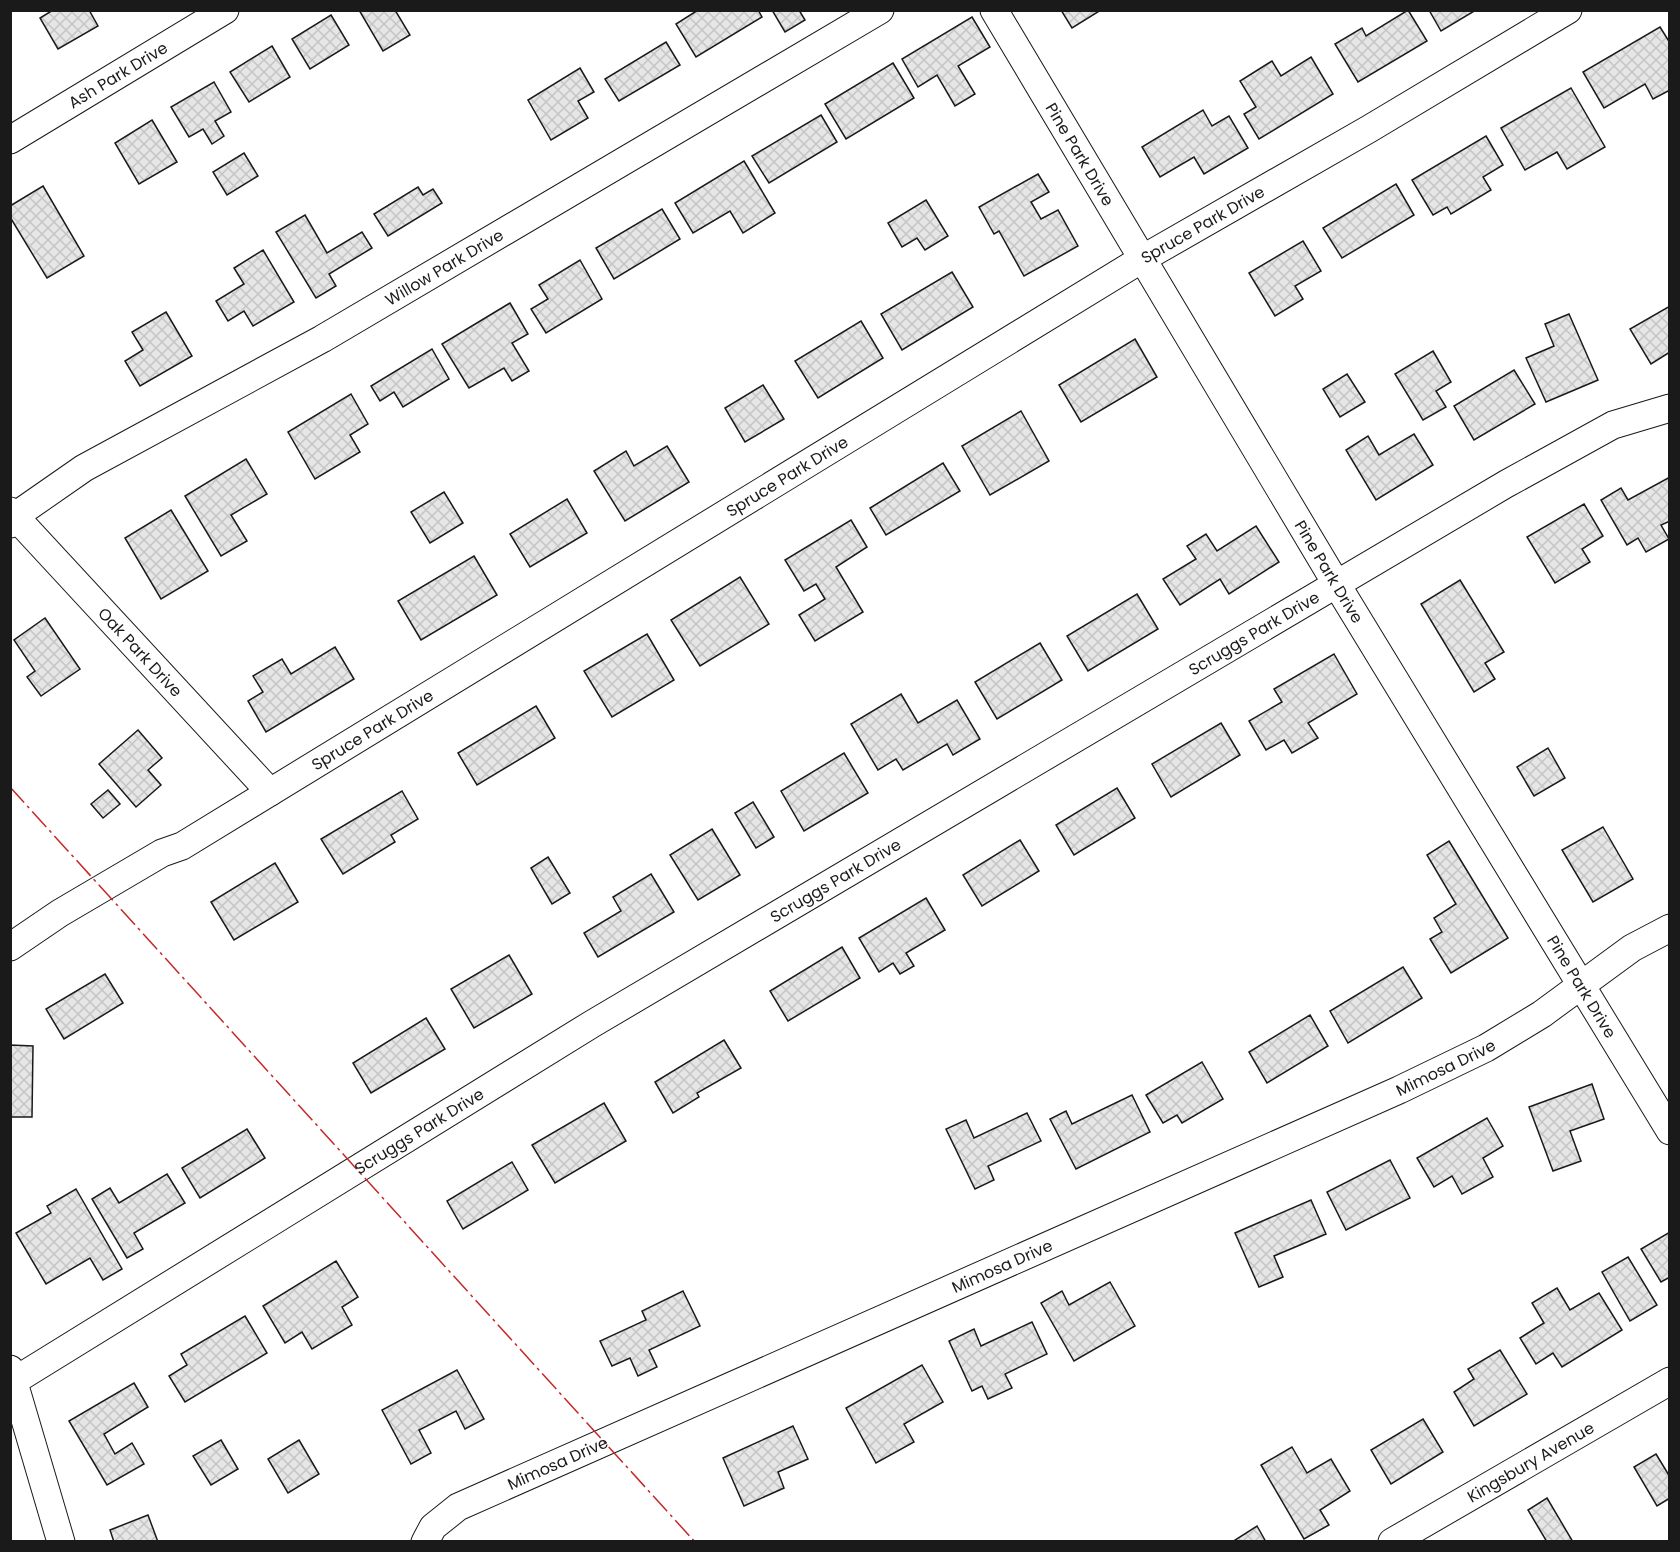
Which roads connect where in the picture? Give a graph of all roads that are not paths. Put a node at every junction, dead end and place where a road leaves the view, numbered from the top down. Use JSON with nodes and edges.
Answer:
{"nodes":[{"id":1,"x":225,"y":10,"type":"edge"},
{"id":2,"x":880,"y":10,"type":"edge"},
{"id":3,"x":994,"y":10,"type":"edge"},
{"id":4,"x":1568,"y":10,"type":"edge"},
{"id":5,"x":10,"y":140,"type":"edge"},
{"id":6,"x":1142,"y":259,"type":"junction"},
{"id":7,"x":1670,"y":408,"type":"edge"},
{"id":8,"x":12,"y":517,"type":"edge"},
{"id":9,"x":1336,"y":585,"type":"junction"},
{"id":10,"x":270,"y":792,"type":"junction"},
{"id":11,"x":1670,"y":928,"type":"edge"},
{"id":12,"x":10,"y":947,"type":"edge"},
{"id":13,"x":1580,"y":987,"type":"junction"},
{"id":14,"x":1670,"y":1131,"type":"edge"},
{"id":15,"x":12,"y":1375,"type":"edge"},
{"id":16,"x":1670,"y":1381,"type":"edge"},
{"id":17,"x":61,"y":1542,"type":"edge"},
{"id":18,"x":425,"y":1542,"type":"edge"},
{"id":19,"x":1392,"y":1542,"type":"edge"}],
"edges":[{"from":1,"to":5,"type":"street","name":"Ash Park Drive"},
{"from":2,"to":8,"type":"street","name":"Willow Park Drive"},
{"from":3,"to":6,"type":"street","name":"Pine Park Drive"},
{"from":4,"to":6,"type":"street","name":"Spruce Park Drive"},
{"from":6,"to":9,"type":"street","name":"Pine Park Drive"},
{"from":6,"to":10,"type":"street","name":"Spruce Park Drive"},
{"from":7,"to":9,"type":"street","name":"Scruggs Park Drive"},
{"from":8,"to":10,"type":"street","name":"Oak Park Drive"},
{"from":9,"to":13,"type":"street","name":"Pine Park Drive"},
{"from":9,"to":15,"type":"street","name":"Scruggs Park Drive"},
{"from":10,"to":12,"type":"street","name":"Spruce Park Drive"},
{"from":11,"to":13,"type":"street","name":"Mimosa Drive"},
{"from":13,"to":14,"type":"street","name":"Pine Park Drive"},
{"from":13,"to":18,"type":"street","name":"Mimosa Drive"},
{"from":15,"to":17,"type":"street"},
{"from":16,"to":19,"type":"street","name":"Kingsbury Avenue"}]}
